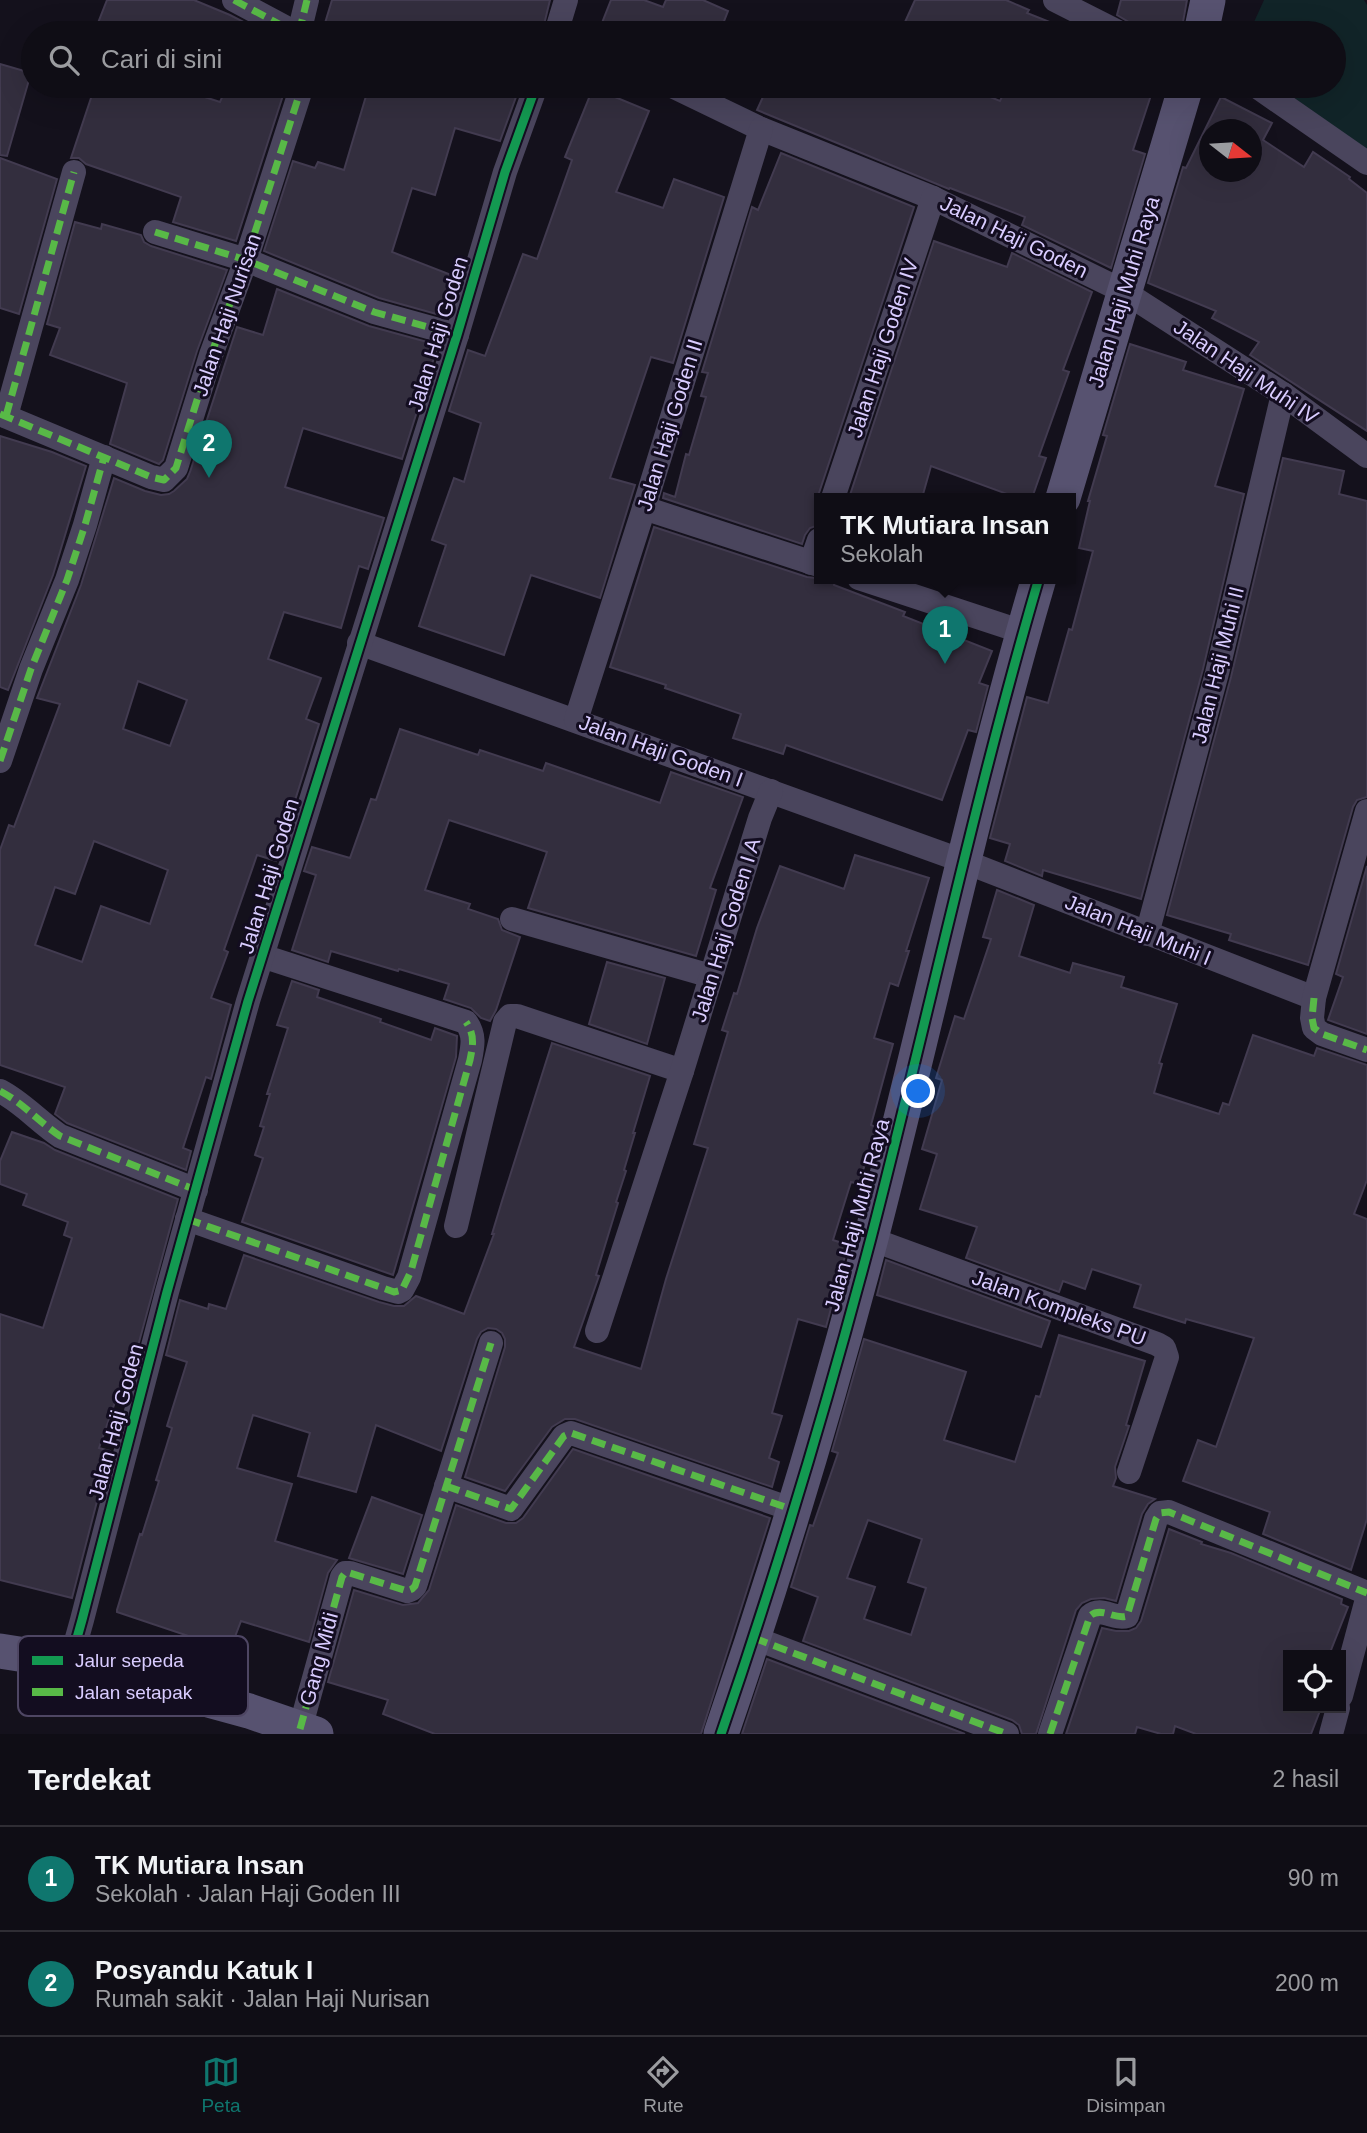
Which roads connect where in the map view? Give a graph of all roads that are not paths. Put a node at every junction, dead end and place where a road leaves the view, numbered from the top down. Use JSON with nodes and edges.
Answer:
{"nodes":[{"id":1,"x":234,"y":0,"type":"edge"},
{"id":2,"x":307,"y":0,"type":"edge"},
{"id":3,"x":566,"y":0,"type":"edge"},
{"id":4,"x":1055,"y":0,"type":"edge"},
{"id":5,"x":1208,"y":0,"type":"edge"},
{"id":6,"x":275,"y":21,"type":"edge"},
{"id":7,"x":301,"y":21,"type":"edge"},
{"id":8,"x":561,"y":21,"type":"edge"},
{"id":9,"x":1096,"y":21,"type":"edge"},
{"id":10,"x":1204,"y":21,"type":"edge"},
{"id":11,"x":298,"y":98,"type":"edge"},
{"id":12,"x":532,"y":98,"type":"edge"},
{"id":13,"x":697,"y":98,"type":"edge"},
{"id":14,"x":1182,"y":98,"type":"edge"},
{"id":15,"x":1273,"y":98,"type":"edge"},
{"id":16,"x":761,"y":129,"type":"junction"},
{"id":17,"x":1367,"y":163,"type":"edge"},
{"id":18,"x":74,"y":172,"type":"dead end"},
{"id":19,"x":933,"y":198,"type":"junction"},
{"id":20,"x":155,"y":233,"type":"dead end"},
{"id":21,"x":246,"y":260,"type":"junction"},
{"id":22,"x":1123,"y":291,"type":"junction"},
{"id":23,"x":457,"y":335,"type":"junction"},
{"id":24,"x":1283,"y":394,"type":"junction"},
{"id":25,"x":3,"y":415,"type":"edge"},
{"id":26,"x":1367,"y":456,"type":"edge"},
{"id":27,"x":104,"y":457,"type":"junction"},
{"id":28,"x":835,"y":493,"type":"edge"},
{"id":29,"x":1064,"y":493,"type":"edge"},
{"id":30,"x":644,"y":508,"type":"junction"},
{"id":31,"x":814,"y":555,"type":"edge"},
{"id":32,"x":877,"y":584,"type":"edge"},
{"id":33,"x":1037,"y":584,"type":"edge"},
{"id":34,"x":1023,"y":632,"type":"junction"},
{"id":35,"x":359,"y":643,"type":"junction"},
{"id":36,"x":576,"y":720,"type":"junction"},
{"id":37,"x":0,"y":761,"type":"edge"},
{"id":38,"x":771,"y":791,"type":"junction"},
{"id":39,"x":1367,"y":811,"type":"edge"},
{"id":40,"x":964,"y":861,"type":"junction"},
{"id":41,"x":512,"y":919,"type":"dead end"},
{"id":42,"x":1147,"y":934,"type":"junction"},
{"id":43,"x":262,"y":956,"type":"junction"},
{"id":44,"x":711,"y":976,"type":"junction"},
{"id":45,"x":1314,"y":998,"type":"junction"},
{"id":46,"x":1367,"y":1050,"type":"edge"},
{"id":47,"x":682,"y":1071,"type":"junction"},
{"id":48,"x":0,"y":1091,"type":"edge"},
{"id":49,"x":196,"y":1190,"type":"junction"},
{"id":50,"x":187,"y":1219,"type":"junction"},
{"id":51,"x":456,"y":1226,"type":"dead end"},
{"id":52,"x":871,"y":1239,"type":"junction"},
{"id":53,"x":597,"y":1331,"type":"dead end"},
{"id":54,"x":491,"y":1343,"type":"dead end"},
{"id":55,"x":1129,"y":1472,"type":"dead end"},
{"id":56,"x":446,"y":1486,"type":"junction"},
{"id":57,"x":794,"y":1510,"type":"junction"},
{"id":58,"x":1367,"y":1593,"type":"edge"},
{"id":59,"x":1367,"y":1599,"type":"edge"},
{"id":60,"x":77,"y":1636,"type":"edge"},
{"id":61,"x":754,"y":1638,"type":"junction"},
{"id":62,"x":0,"y":1651,"type":"edge"},
{"id":63,"x":18,"y":1657,"type":"edge"},
{"id":64,"x":0,"y":1674,"type":"edge"},
{"id":65,"x":18,"y":1674,"type":"edge"},
{"id":66,"x":1346,"y":1677,"type":"edge"},
{"id":67,"x":248,"y":1711,"type":"edge"},
{"id":68,"x":1337,"y":1713,"type":"edge"},
{"id":69,"x":199,"y":1716,"type":"edge"},
{"id":70,"x":308,"y":1731,"type":"edge"},
{"id":71,"x":254,"y":1734,"type":"edge"},
{"id":72,"x":721,"y":1734,"type":"edge"},
{"id":73,"x":1007,"y":1734,"type":"edge"},
{"id":74,"x":1050,"y":1734,"type":"edge"},
{"id":75,"x":1331,"y":1734,"type":"edge"}],
"edges":[{"from":1,"to":6,"type":"street"},
{"from":2,"to":7,"type":"street"},
{"from":3,"to":8,"type":"street"},
{"from":4,"to":9,"type":"street"},
{"from":5,"to":10,"type":"street"},
{"from":11,"to":21,"type":"street","name":"Jalan Haji Nurisan"},
{"from":12,"to":23,"type":"street","name":"Jalan Haji Goden"},
{"from":13,"to":16,"type":"street","name":"Jalan Haji Goden"},
{"from":14,"to":22,"type":"street","name":"Jalan Haji Muhi Raya"},
{"from":15,"to":17,"type":"street"},
{"from":16,"to":19,"type":"street","name":"Jalan Haji Goden"},
{"from":16,"to":30,"type":"street","name":"Jalan Haji Goden II"},
{"from":18,"to":25,"type":"street","name":"Jalan Haji Nurisan"},
{"from":19,"to":22,"type":"street","name":"Jalan Haji Goden"},
{"from":19,"to":28,"type":"street","name":"Jalan Haji Goden IV"},
{"from":20,"to":21,"type":"street"},
{"from":21,"to":23,"type":"street"},
{"from":21,"to":27,"type":"street","name":"Jalan Haji Nurisan"},
{"from":22,"to":24,"type":"street","name":"Jalan Haji Muhi IV"},
{"from":22,"to":29,"type":"street","name":"Jalan Haji Muhi Raya"},
{"from":23,"to":35,"type":"street","name":"Jalan Haji Goden"},
{"from":24,"to":26,"type":"street","name":"Jalan Haji Muhi IV"},
{"from":24,"to":42,"type":"street","name":"Jalan Haji Muhi II"},
{"from":25,"to":27,"type":"street","name":"Jalan Haji Nurisan"},
{"from":27,"to":37,"type":"street"},
{"from":30,"to":31,"type":"street"},
{"from":30,"to":36,"type":"street","name":"Jalan Haji Goden II"},
{"from":32,"to":34,"type":"street"},
{"from":33,"to":34,"type":"street","name":"Jalan Haji Muhi Raya"},
{"from":34,"to":40,"type":"street","name":"Jalan Haji Muhi Raya"},
{"from":35,"to":36,"type":"street","name":"Jalan Haji Goden I"},
{"from":35,"to":43,"type":"street","name":"Jalan Haji Goden"},
{"from":36,"to":38,"type":"street","name":"Jalan Haji Goden I"},
{"from":38,"to":40,"type":"street","name":"Jalan Haji Goden I"},
{"from":38,"to":44,"type":"street","name":"Jalan Haji Goden I A"},
{"from":39,"to":45,"type":"street"},
{"from":40,"to":42,"type":"street","name":"Jalan Haji Muhi I"},
{"from":40,"to":52,"type":"street","name":"Jalan Haji Muhi Raya"},
{"from":41,"to":44,"type":"street"},
{"from":42,"to":45,"type":"street","name":"Jalan Haji Muhi I"},
{"from":43,"to":49,"type":"street","name":"Jalan Haji Goden"},
{"from":43,"to":50,"type":"street"},
{"from":44,"to":47,"type":"street","name":"Jalan Haji Goden I A"},
{"from":45,"to":46,"type":"street"},
{"from":47,"to":51,"type":"street"},
{"from":47,"to":53,"type":"street","name":"Jalan Haji Goden I A"},
{"from":48,"to":49,"type":"street"},
{"from":49,"to":50,"type":"street","name":"Jalan Haji Goden"},
{"from":50,"to":60,"type":"street","name":"Jalan Haji Goden"},
{"from":52,"to":55,"type":"street","name":"Jalan Kompleks PU"},
{"from":52,"to":57,"type":"street","name":"Jalan Haji Muhi Raya"},
{"from":54,"to":56,"type":"street"},
{"from":56,"to":57,"type":"street"},
{"from":56,"to":70,"type":"street","name":"Gang Midi"},
{"from":57,"to":61,"type":"street","name":"Jalan Haji Muhi Raya"},
{"from":58,"to":74,"type":"street"},
{"from":59,"to":66,"type":"street"},
{"from":61,"to":72,"type":"street","name":"Jalan Haji Muhi Raya"},
{"from":61,"to":73,"type":"street"},
{"from":62,"to":63,"type":"street"},
{"from":64,"to":65,"type":"street"},
{"from":67,"to":70,"type":"street"},
{"from":68,"to":75,"type":"street"},
{"from":69,"to":71,"type":"street"}]}
